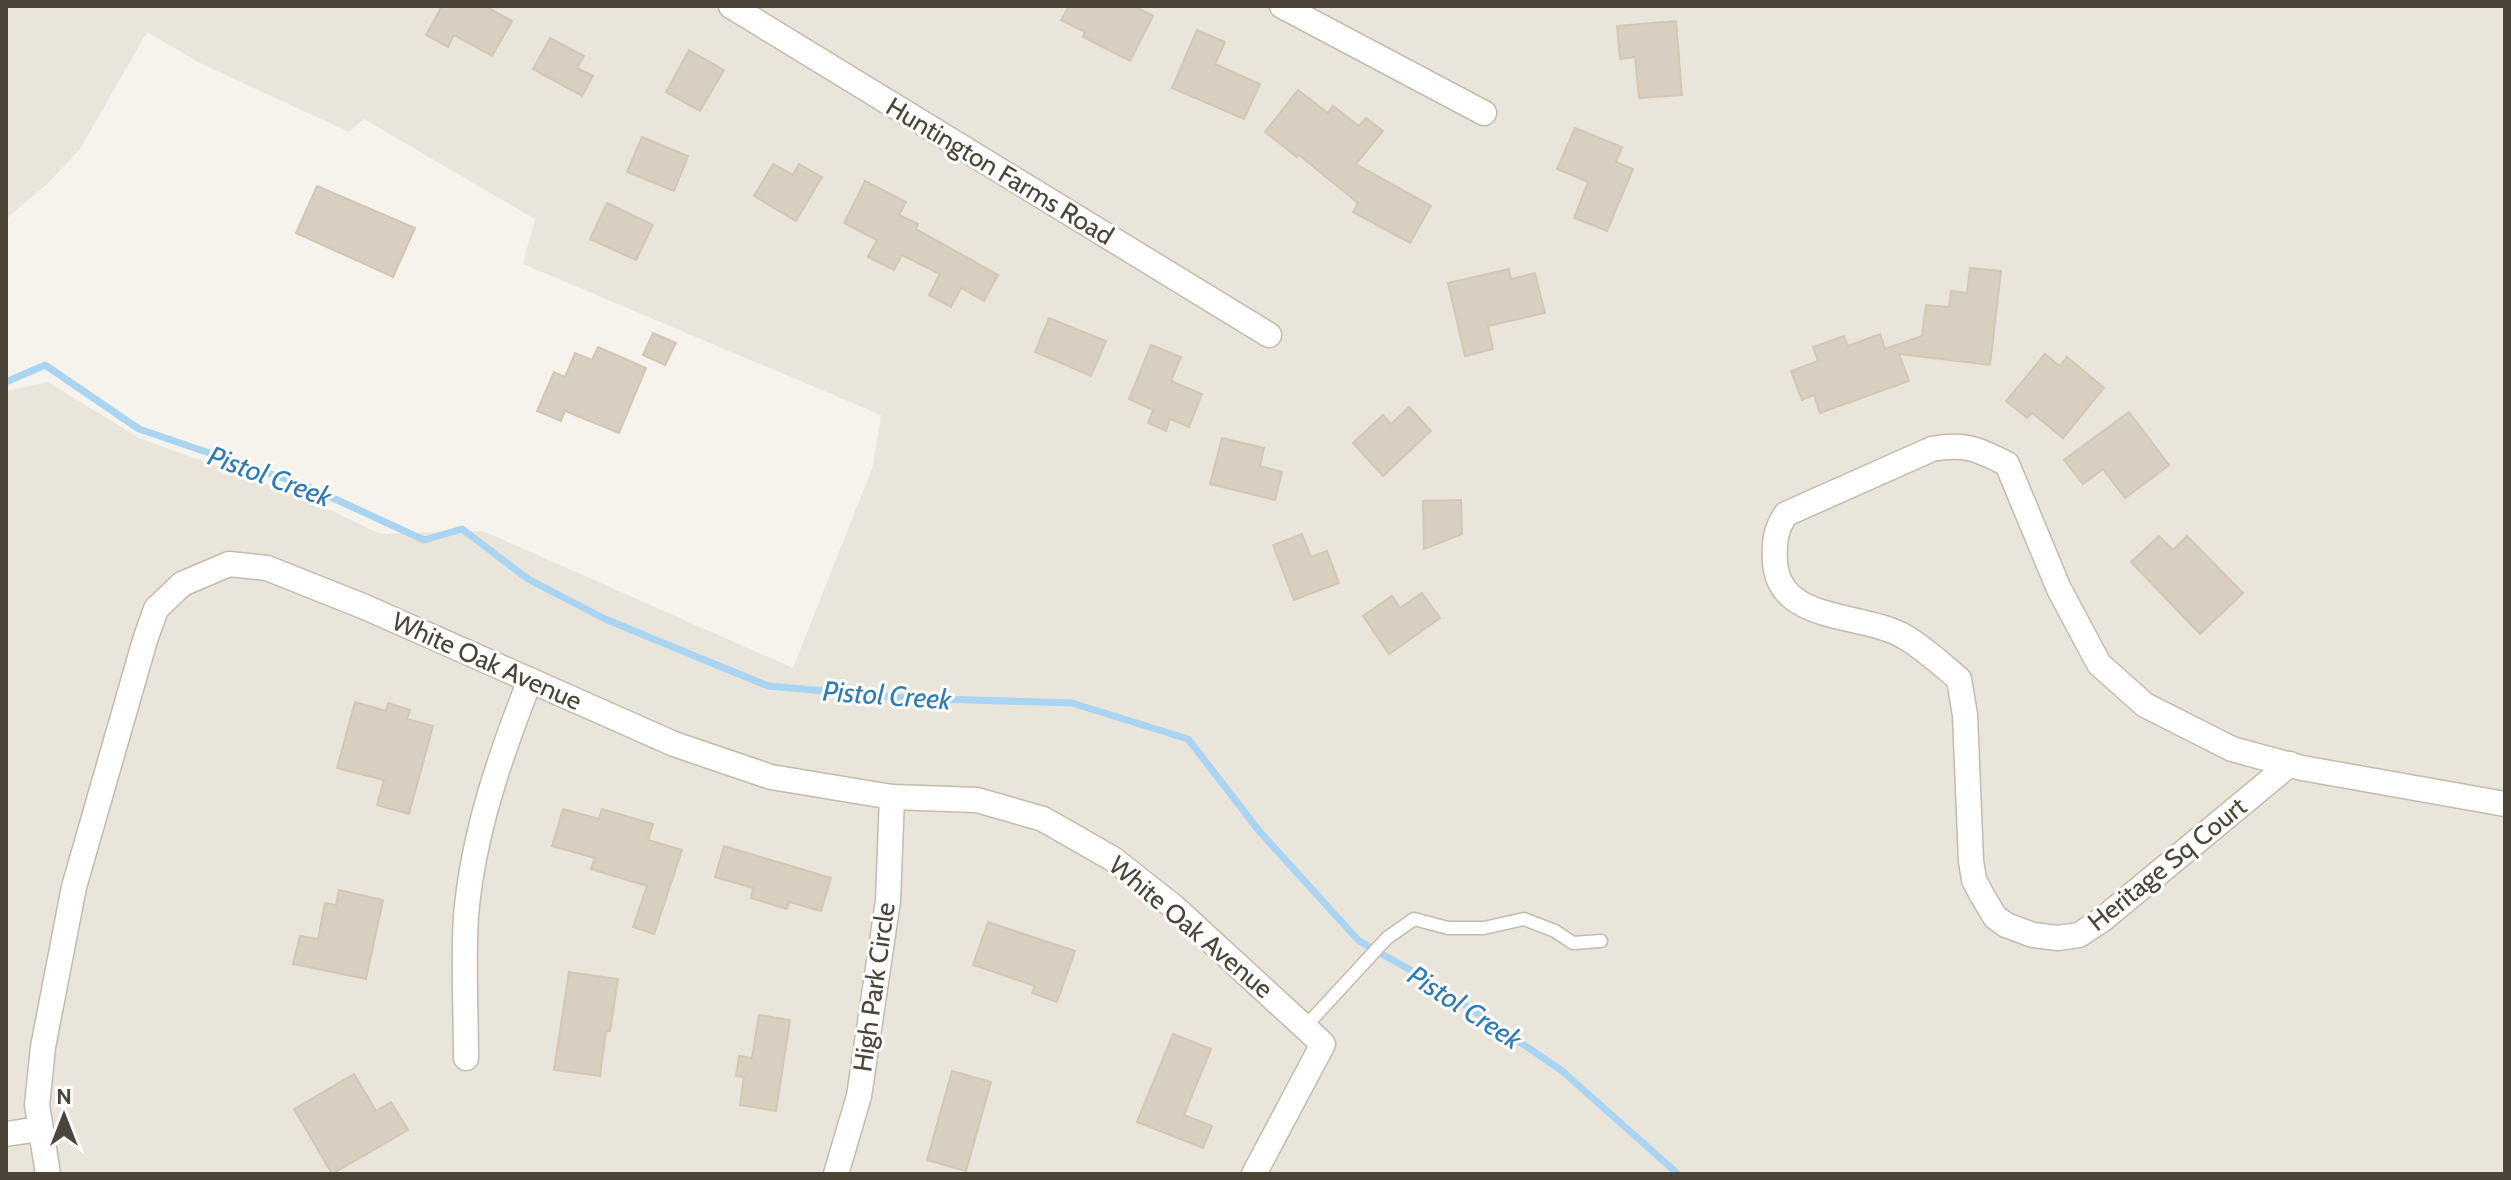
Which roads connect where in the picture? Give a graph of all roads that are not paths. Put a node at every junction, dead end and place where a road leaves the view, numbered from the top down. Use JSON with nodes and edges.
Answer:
{"nodes":[{"id":1,"x":731,"y":6,"type":"edge"},
{"id":2,"x":1282,"y":6,"type":"edge"},
{"id":3,"x":1484,"y":113,"type":"dead end"},
{"id":4,"x":1269,"y":335,"type":"dead end"},
{"id":5,"x":530,"y":680,"type":"junction"},
{"id":6,"x":2290,"y":764,"type":"junction"},
{"id":7,"x":892,"y":797,"type":"junction"},
{"id":8,"x":2505,"y":804,"type":"edge"},
{"id":9,"x":1601,"y":941,"type":"dead end"},
{"id":10,"x":1314,"y":1036,"type":"junction"},
{"id":11,"x":466,"y":1058,"type":"dead end"},
{"id":12,"x":40,"y":1129,"type":"junction"},
{"id":13,"x":6,"y":1134,"type":"edge"},
{"id":14,"x":48,"y":1174,"type":"edge"},
{"id":15,"x":836,"y":1174,"type":"edge"},
{"id":16,"x":1254,"y":1174,"type":"edge"}],
"edges":[{"from":1,"to":4,"type":"street","name":"Huntington Farms Road"},
{"from":2,"to":3,"type":"street"},
{"from":5,"to":7,"type":"street","name":"White Oak Avenue"},
{"from":5,"to":11,"type":"street"},
{"from":5,"to":12,"type":"street","name":"White Oak Avenue"},
{"from":6,"to":6,"type":"street","name":"Heritage Sq Court"},
{"from":6,"to":8,"type":"street","name":"Heritage Sq Court"},
{"from":7,"to":10,"type":"street","name":"White Oak Avenue"},
{"from":7,"to":15,"type":"street","name":"High Park Circle"},
{"from":9,"to":10,"type":"lane"},
{"from":10,"to":16,"type":"street"},
{"from":12,"to":13,"type":"street"},
{"from":12,"to":14,"type":"street","name":"White Oak Avenue"}]}
